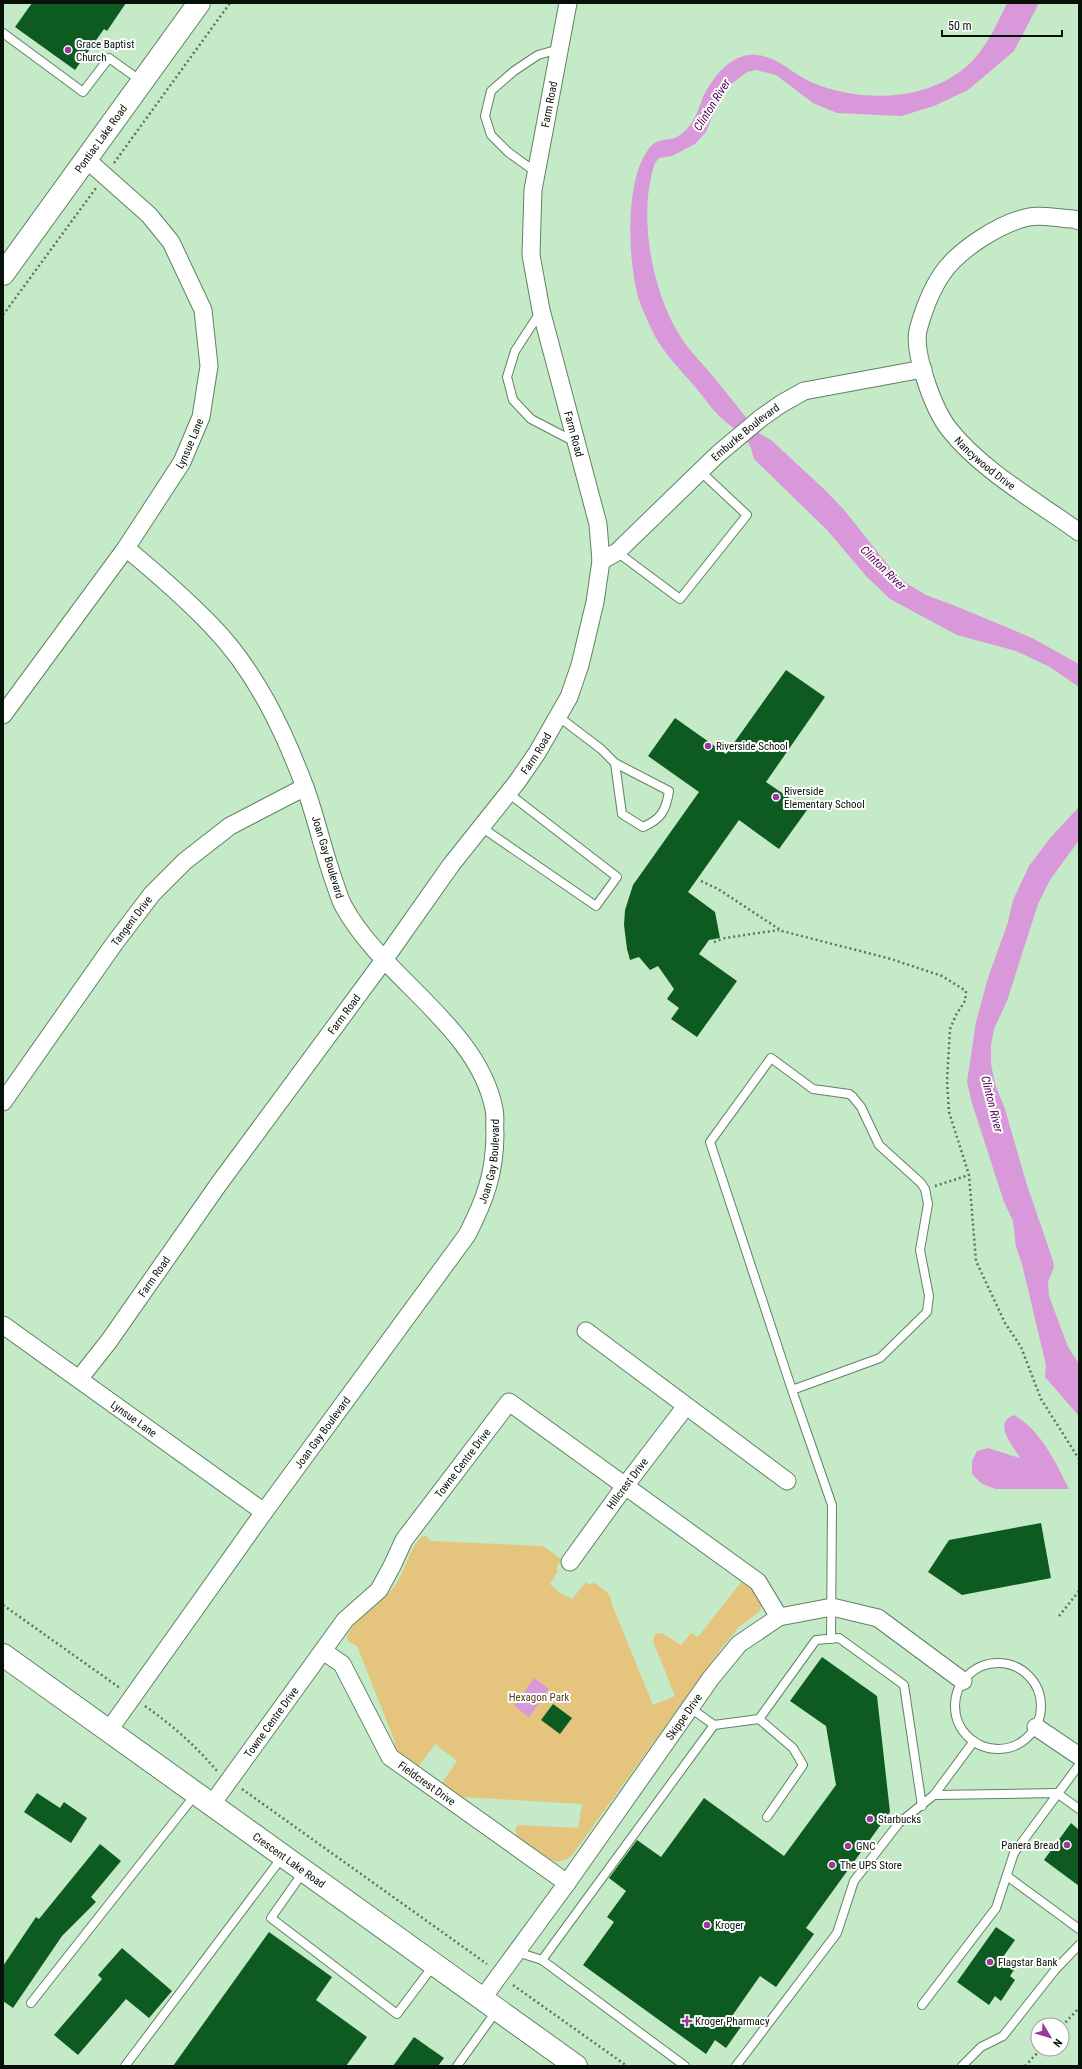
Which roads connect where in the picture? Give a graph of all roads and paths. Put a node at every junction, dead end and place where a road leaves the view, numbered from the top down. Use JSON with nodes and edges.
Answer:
{"nodes":[{"id":1,"x":199,"y":3,"type":"edge"},
{"id":2,"x":230,"y":3,"type":"edge"},
{"id":3,"x":568,"y":3,"type":"edge"},
{"id":4,"x":3,"y":34,"type":"edge"},
{"id":5,"x":560,"y":48,"type":"junction"},
{"id":6,"x":142,"y":82,"type":"junction"},
{"id":7,"x":86,"y":159,"type":"junction"},
{"id":8,"x":537,"y":173,"type":"junction"},
{"id":9,"x":105,"y":175,"type":"junction"},
{"id":10,"x":1079,"y":221,"type":"edge"},
{"id":11,"x":3,"y":274,"type":"edge"},
{"id":12,"x":541,"y":310,"type":"junction"},
{"id":13,"x":3,"y":315,"type":"edge"},
{"id":14,"x":923,"y":369,"type":"junction"},
{"id":15,"x":576,"y":442,"type":"junction"},
{"id":16,"x":700,"y":471,"type":"junction"},
{"id":17,"x":1079,"y":532,"type":"edge"},
{"id":18,"x":126,"y":548,"type":"junction"},
{"id":19,"x":617,"y":552,"type":"junction"},
{"id":20,"x":601,"y":561,"type":"junction"},
{"id":21,"x":3,"y":715,"type":"edge"},
{"id":22,"x":559,"y":717,"type":"junction"},
{"id":23,"x":615,"y":763,"type":"junction"},
{"id":24,"x":305,"y":787,"type":"junction"},
{"id":25,"x":508,"y":793,"type":"junction"},
{"id":26,"x":481,"y":827,"type":"junction"},
{"id":27,"x":701,"y":881,"type":"dead end"},
{"id":28,"x":779,"y":930,"type":"junction"},
{"id":29,"x":714,"y":942,"type":"dead end"},
{"id":30,"x":384,"y":960,"type":"junction"},
{"id":31,"x":3,"y":1102,"type":"edge"},
{"id":32,"x":969,"y":1176,"type":"junction"},
{"id":33,"x":925,"y":1189,"type":"junction"},
{"id":34,"x":3,"y":1325,"type":"edge"},
{"id":35,"x":586,"y":1331,"type":"dead end"},
{"id":36,"x":79,"y":1379,"type":"junction"},
{"id":37,"x":792,"y":1390,"type":"junction"},
{"id":38,"x":686,"y":1406,"type":"junction"},
{"id":39,"x":1079,"y":1459,"type":"edge"},
{"id":40,"x":787,"y":1481,"type":"dead end"},
{"id":41,"x":625,"y":1486,"type":"junction"},
{"id":42,"x":264,"y":1512,"type":"junction"},
{"id":43,"x":570,"y":1562,"type":"dead end"},
{"id":44,"x":1079,"y":1591,"type":"edge"},
{"id":45,"x":3,"y":1605,"type":"edge"},
{"id":46,"x":832,"y":1607,"type":"junction"},
{"id":47,"x":1059,"y":1616,"type":"dead end"},
{"id":48,"x":780,"y":1617,"type":"junction"},
{"id":49,"x":831,"y":1639,"type":"junction"},
{"id":50,"x":323,"y":1651,"type":"junction"},
{"id":51,"x":3,"y":1655,"type":"edge"},
{"id":52,"x":963,"y":1681,"type":"junction"},
{"id":53,"x":132,"y":1697,"type":"junction"},
{"id":54,"x":689,"y":1707,"type":"junction"},
{"id":55,"x":759,"y":1718,"type":"junction"},
{"id":56,"x":714,"y":1725,"type":"junction"},
{"id":57,"x":1036,"y":1727,"type":"junction"},
{"id":58,"x":109,"y":1730,"type":"junction"},
{"id":59,"x":974,"y":1741,"type":"junction"},
{"id":60,"x":1079,"y":1756,"type":"edge"},
{"id":61,"x":1079,"y":1765,"type":"edge"},
{"id":62,"x":230,"y":1780,"type":"junction"},
{"id":63,"x":1057,"y":1793,"type":"junction"},
{"id":64,"x":934,"y":1795,"type":"junction"},
{"id":65,"x":205,"y":1798,"type":"junction"},
{"id":66,"x":922,"y":1806,"type":"junction"},
{"id":67,"x":1079,"y":1809,"type":"edge"},
{"id":68,"x":767,"y":1817,"type":"dead end"},
{"id":69,"x":283,"y":1855,"type":"junction"},
{"id":70,"x":304,"y":1870,"type":"junction"},
{"id":71,"x":1007,"y":1876,"type":"junction"},
{"id":72,"x":566,"y":1883,"type":"junction"},
{"id":73,"x":1079,"y":1930,"type":"edge"},
{"id":74,"x":1079,"y":1945,"type":"edge"},
{"id":75,"x":516,"y":1952,"type":"junction"},
{"id":76,"x":542,"y":1960,"type":"junction"},
{"id":77,"x":434,"y":1964,"type":"junction"},
{"id":78,"x":500,"y":1974,"type":"junction"},
{"id":79,"x":31,"y":2003,"type":"dead end"},
{"id":80,"x":489,"y":2004,"type":"junction"},
{"id":81,"x":922,"y":2005,"type":"dead end"},
{"id":82,"x":1079,"y":2008,"type":"edge"},
{"id":83,"x":1070,"y":2018,"type":"edge"},
{"id":84,"x":1033,"y":2057,"type":"edge"},
{"id":85,"x":125,"y":2066,"type":"edge"},
{"id":86,"x":457,"y":2066,"type":"edge"},
{"id":87,"x":576,"y":2066,"type":"edge"},
{"id":88,"x":627,"y":2066,"type":"edge"},
{"id":89,"x":685,"y":2066,"type":"edge"},
{"id":90,"x":736,"y":2066,"type":"edge"},
{"id":91,"x":962,"y":2066,"type":"edge"},
{"id":92,"x":1025,"y":2066,"type":"edge"}],
"edges":[{"from":1,"to":6,"type":"street","name":"Pontiac Lake Road"},
{"from":2,"to":9,"type":"path"},
{"from":3,"to":5,"type":"street","name":"Farm Road"},
{"from":4,"to":6,"type":"lane"},
{"from":5,"to":8,"type":"street","name":"Farm Road"},
{"from":5,"to":8,"type":"lane"},
{"from":6,"to":7,"type":"street","name":"Pontiac Lake Road"},
{"from":7,"to":9,"type":"street","name":"Lynsue Lane"},
{"from":7,"to":11,"type":"street","name":"Pontiac Lake Road"},
{"from":8,"to":12,"type":"street","name":"Farm Road"},
{"from":9,"to":13,"type":"path"},
{"from":9,"to":18,"type":"street","name":"Lynsue Lane"},
{"from":10,"to":14,"type":"street","name":"Nancywood Drive"},
{"from":12,"to":15,"type":"street","name":"Farm Road"},
{"from":12,"to":15,"type":"lane"},
{"from":14,"to":16,"type":"street","name":"Emburke Boulevard"},
{"from":14,"to":17,"type":"street","name":"Nancywood Drive"},
{"from":15,"to":20,"type":"street","name":"Farm Road"},
{"from":16,"to":19,"type":"street","name":"Emburke Boulevard"},
{"from":16,"to":19,"type":"lane"},
{"from":18,"to":21,"type":"street","name":"Lynsue Lane"},
{"from":18,"to":24,"type":"street","name":"Joan Gay Boulevard"},
{"from":19,"to":20,"type":"street","name":"Emburke Boulevard"},
{"from":20,"to":22,"type":"street","name":"Farm Road"},
{"from":22,"to":23,"type":"lane"},
{"from":22,"to":25,"type":"street","name":"Farm Road"},
{"from":23,"to":23,"type":"lane"},
{"from":24,"to":30,"type":"street","name":"Joan Gay Boulevard"},
{"from":24,"to":31,"type":"street","name":"Tangent Drive"},
{"from":25,"to":26,"type":"street","name":"Farm Road"},
{"from":25,"to":26,"type":"lane"},
{"from":26,"to":30,"type":"street","name":"Farm Road"},
{"from":27,"to":28,"type":"path"},
{"from":28,"to":29,"type":"path"},
{"from":28,"to":32,"type":"path"},
{"from":30,"to":36,"type":"street","name":"Farm Road"},
{"from":30,"to":42,"type":"street","name":"Joan Gay Boulevard"},
{"from":32,"to":33,"type":"path"},
{"from":32,"to":39,"type":"path"},
{"from":33,"to":37,"type":"lane"},
{"from":33,"to":37,"type":"lane"},
{"from":34,"to":36,"type":"street","name":"Lynsue Lane"},
{"from":35,"to":38,"type":"street"},
{"from":36,"to":42,"type":"street","name":"Lynsue Lane"},
{"from":37,"to":46,"type":"lane"},
{"from":38,"to":40,"type":"street"},
{"from":38,"to":41,"type":"street","name":"Hillcrest Drive"},
{"from":41,"to":43,"type":"street","name":"Hillcrest Drive"},
{"from":41,"to":48,"type":"street","name":"Towne Centre Drive"},
{"from":41,"to":50,"type":"street","name":"Towne Centre Drive"},
{"from":42,"to":53,"type":"street","name":"Joan Gay Boulevard"},
{"from":44,"to":47,"type":"path"},
{"from":45,"to":53,"type":"path"},
{"from":46,"to":48,"type":"street","name":"Skippe Drive"},
{"from":46,"to":49,"type":"lane"},
{"from":46,"to":52,"type":"street","name":"Skippe Drive"},
{"from":48,"to":54,"type":"street","name":"Skippe Drive"},
{"from":49,"to":55,"type":"lane"},
{"from":49,"to":66,"type":"lane"},
{"from":50,"to":62,"type":"street","name":"Towne Centre Drive"},
{"from":50,"to":72,"type":"street","name":"Fieldcrest Drive"},
{"from":51,"to":58,"type":"street","name":"Crescent Lake Road"},
{"from":52,"to":57,"type":"lane"},
{"from":52,"to":59,"type":"lane"},
{"from":53,"to":58,"type":"street","name":"Joan Gay Boulevard"},
{"from":53,"to":62,"type":"path"},
{"from":54,"to":56,"type":"lane"},
{"from":54,"to":72,"type":"street","name":"Skippe Drive"},
{"from":55,"to":56,"type":"lane"},
{"from":55,"to":68,"type":"lane"},
{"from":56,"to":76,"type":"lane"},
{"from":57,"to":59,"type":"lane"},
{"from":57,"to":60,"type":"street"},
{"from":58,"to":65,"type":"street","name":"Crescent Lake Road"},
{"from":59,"to":64,"type":"lane"},
{"from":61,"to":63,"type":"lane"},
{"from":62,"to":65,"type":"street","name":"Towne Centre Drive"},
{"from":62,"to":78,"type":"path"},
{"from":63,"to":64,"type":"lane"},
{"from":63,"to":67,"type":"lane"},
{"from":63,"to":71,"type":"lane"},
{"from":64,"to":66,"type":"lane"},
{"from":65,"to":69,"type":"street","name":"Crescent Lake Road"},
{"from":65,"to":79,"type":"lane"},
{"from":66,"to":90,"type":"lane"},
{"from":69,"to":70,"type":"street","name":"Crescent Lake Road"},
{"from":69,"to":85,"type":"lane"},
{"from":70,"to":77,"type":"street","name":"Crescent Lake Road"},
{"from":70,"to":77,"type":"lane"},
{"from":71,"to":73,"type":"lane"},
{"from":71,"to":81,"type":"lane"},
{"from":72,"to":75,"type":"street","name":"Skippe Drive"},
{"from":74,"to":91,"type":"lane"},
{"from":75,"to":76,"type":"lane"},
{"from":75,"to":78,"type":"street","name":"Skippe Drive"},
{"from":76,"to":89,"type":"lane"},
{"from":77,"to":80,"type":"street","name":"Crescent Lake Road"},
{"from":78,"to":80,"type":"street","name":"Skippe Drive"},
{"from":78,"to":88,"type":"path"},
{"from":80,"to":86,"type":"lane"},
{"from":80,"to":87,"type":"street","name":"Crescent Lake Road"},
{"from":82,"to":83,"type":"path"},
{"from":84,"to":92,"type":"path"}]}
